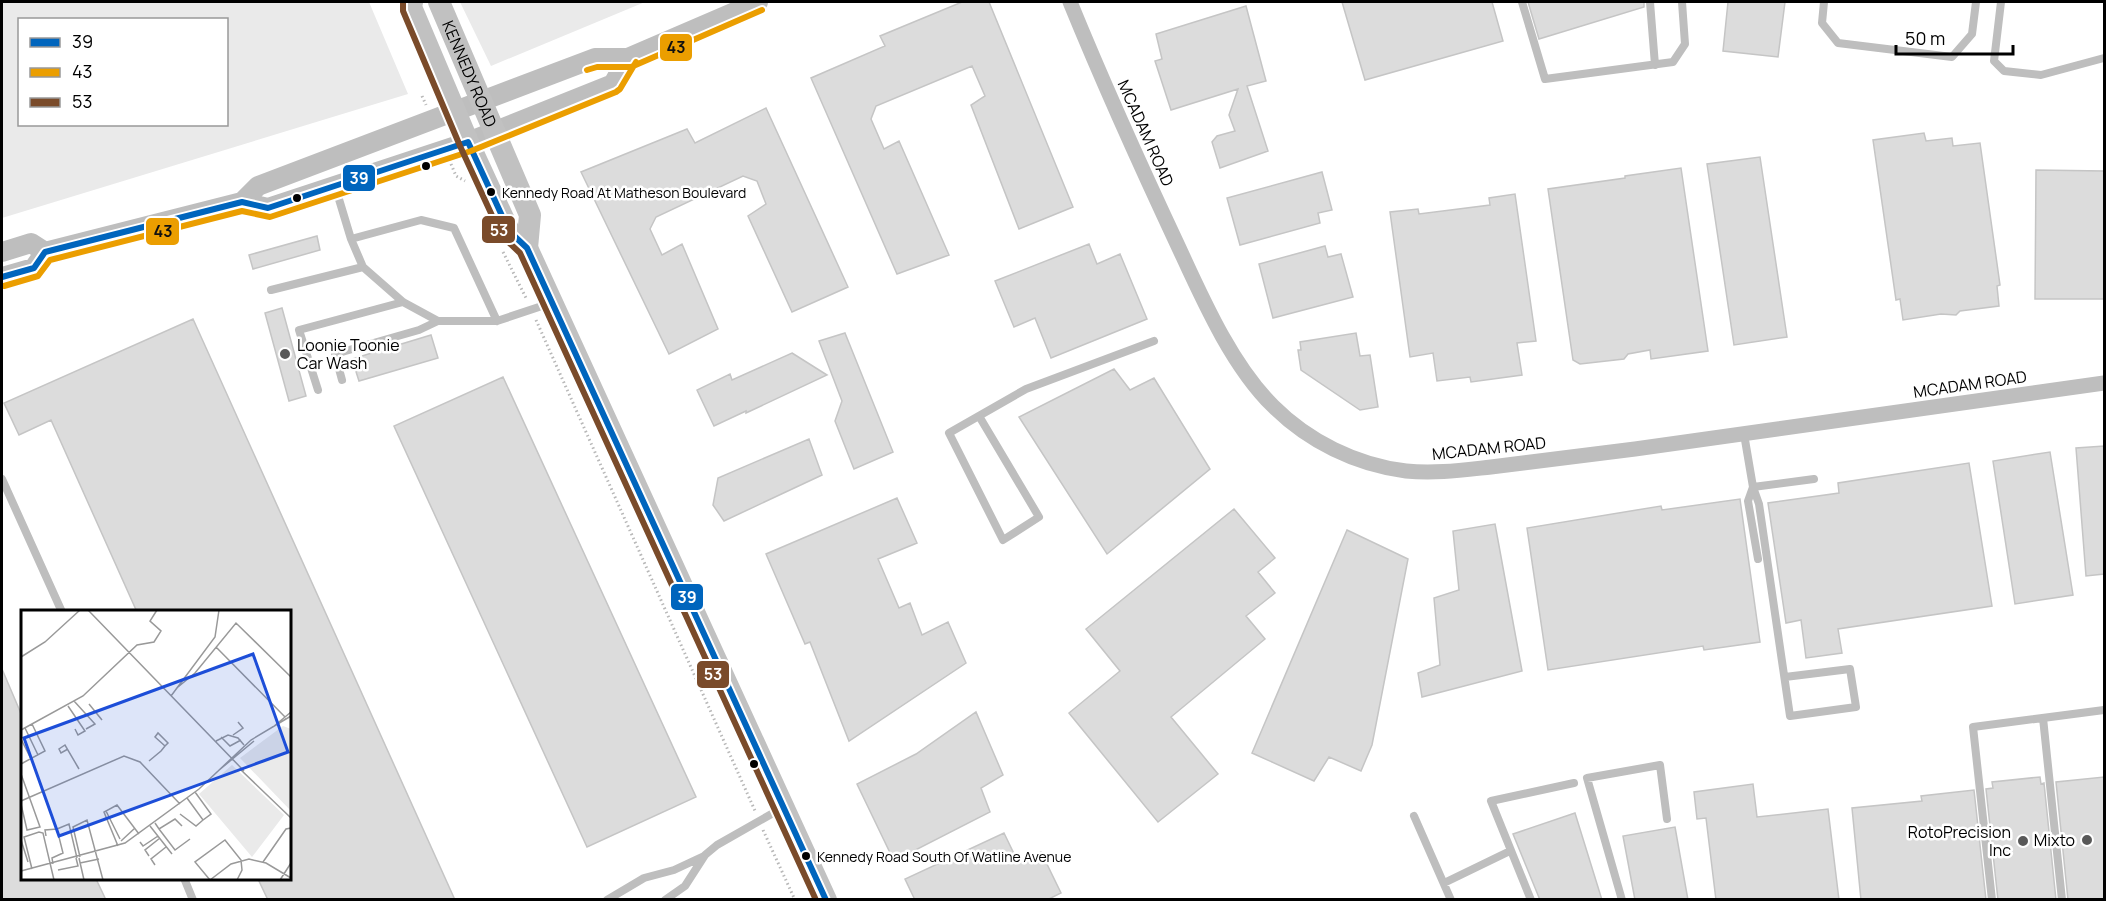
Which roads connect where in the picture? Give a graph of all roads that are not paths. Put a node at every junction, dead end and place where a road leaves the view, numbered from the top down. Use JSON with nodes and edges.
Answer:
{"nodes":[{"id":1,"x":412,"y":2,"type":"edge"},
{"id":2,"x":439,"y":2,"type":"edge"},
{"id":3,"x":758,"y":2,"type":"edge"},
{"id":4,"x":1070,"y":2,"type":"edge"},
{"id":5,"x":1522,"y":2,"type":"edge"},
{"id":6,"x":1650,"y":2,"type":"edge"},
{"id":7,"x":1682,"y":2,"type":"edge"},
{"id":8,"x":1824,"y":2,"type":"edge"},
{"id":9,"x":1976,"y":2,"type":"edge"},
{"id":10,"x":2001,"y":2,"type":"edge"},
{"id":11,"x":628,"y":58,"type":"junction"},
{"id":12,"x":2104,"y":58,"type":"edge"},
{"id":13,"x":1655,"y":65,"type":"junction"},
{"id":14,"x":481,"y":101,"type":"junction"},
{"id":15,"x":455,"y":111,"type":"junction"},
{"id":16,"x":494,"y":132,"type":"junction"},
{"id":17,"x":468,"y":142,"type":"junction"},
{"id":18,"x":334,"y":186,"type":"junction"},
{"id":19,"x":242,"y":202,"type":"junction"},
{"id":20,"x":351,"y":239,"type":"junction"},
{"id":21,"x":527,"y":248,"type":"junction"},
{"id":22,"x":2,"y":252,"type":"edge"},
{"id":23,"x":45,"y":252,"type":"junction"},
{"id":24,"x":363,"y":267,"type":"junction"},
{"id":25,"x":2,"y":277,"type":"edge"},
{"id":26,"x":271,"y":290,"type":"dead end"},
{"id":27,"x":403,"y":302,"type":"junction"},
{"id":28,"x":542,"y":307,"type":"junction"},
{"id":29,"x":438,"y":321,"type":"junction"},
{"id":30,"x":497,"y":321,"type":"junction"},
{"id":31,"x":1154,"y":341,"type":"dead end"},
{"id":32,"x":342,"y":380,"type":"dead end"},
{"id":33,"x":2104,"y":383,"type":"edge"},
{"id":34,"x":318,"y":390,"type":"dead end"},
{"id":35,"x":979,"y":416,"type":"junction"},
{"id":36,"x":1744,"y":434,"type":"junction"},
{"id":37,"x":2,"y":479,"type":"edge"},
{"id":38,"x":1814,"y":479,"type":"dead end"},
{"id":39,"x":1753,"y":487,"type":"junction"},
{"id":40,"x":1758,"y":559,"type":"dead end"},
{"id":41,"x":61,"y":610,"type":"edge"},
{"id":42,"x":1785,"y":677,"type":"junction"},
{"id":43,"x":2104,"y":710,"type":"edge"},
{"id":44,"x":2043,"y":718,"type":"junction"},
{"id":45,"x":1574,"y":783,"type":"dead end"},
{"id":46,"x":784,"y":807,"type":"junction"},
{"id":47,"x":1414,"y":816,"type":"dead end"},
{"id":48,"x":1667,"y":819,"type":"dead end"},
{"id":49,"x":1510,"y":851,"type":"junction"},
{"id":50,"x":705,"y":855,"type":"junction"},
{"id":51,"x":184,"y":880,"type":"edge"},
{"id":52,"x":1444,"y":883,"type":"junction"},
{"id":53,"x":193,"y":900,"type":"edge"},
{"id":54,"x":607,"y":900,"type":"edge"},
{"id":55,"x":665,"y":900,"type":"edge"},
{"id":56,"x":825,"y":900,"type":"edge"},
{"id":57,"x":1450,"y":900,"type":"edge"},
{"id":58,"x":1531,"y":900,"type":"edge"},
{"id":59,"x":1622,"y":900,"type":"edge"},
{"id":60,"x":1992,"y":900,"type":"edge"},
{"id":61,"x":2062,"y":900,"type":"edge"}],
"edges":[{"from":1,"to":15,"type":"main road","name":"KENNEDY ROAD"},
{"from":2,"to":14,"type":"main road","name":"KENNEDY ROAD"},
{"from":3,"to":11,"type":"street"},
{"from":4,"to":36,"type":"street","name":"MCADAM ROAD"},
{"from":5,"to":13,"type":"lane"},
{"from":6,"to":13,"type":"lane"},
{"from":7,"to":13,"type":"lane"},
{"from":8,"to":9,"type":"lane"},
{"from":10,"to":12,"type":"lane"},
{"from":11,"to":14,"type":"street"},
{"from":11,"to":16,"type":"street"},
{"from":14,"to":15,"type":"street"},
{"from":14,"to":16,"type":"main road","name":"KENNEDY ROAD"},
{"from":15,"to":17,"type":"main road","name":"KENNEDY ROAD"},
{"from":15,"to":19,"type":"street"},
{"from":16,"to":17,"type":"street"},
{"from":16,"to":21,"type":"main road","name":"KENNEDY ROAD"},
{"from":17,"to":18,"type":"street"},
{"from":17,"to":21,"type":"main road","name":"KENNEDY ROAD"},
{"from":18,"to":19,"type":"street"},
{"from":18,"to":20,"type":"lane"},
{"from":19,"to":23,"type":"street"},
{"from":20,"to":24,"type":"lane"},
{"from":20,"to":30,"type":"lane"},
{"from":21,"to":28,"type":"main road","name":"KENNEDY ROAD"},
{"from":22,"to":23,"type":"street"},
{"from":23,"to":25,"type":"street"},
{"from":24,"to":26,"type":"lane"},
{"from":24,"to":27,"type":"lane"},
{"from":27,"to":29,"type":"lane"},
{"from":27,"to":34,"type":"lane"},
{"from":28,"to":30,"type":"lane"},
{"from":28,"to":46,"type":"main road","name":"KENNEDY ROAD"},
{"from":29,"to":30,"type":"lane"},
{"from":29,"to":32,"type":"lane"},
{"from":31,"to":35,"type":"lane"},
{"from":33,"to":36,"type":"street","name":"MCADAM ROAD"},
{"from":35,"to":35,"type":"lane"},
{"from":36,"to":39,"type":"lane"},
{"from":37,"to":41,"type":"lane"},
{"from":38,"to":39,"type":"lane"},
{"from":39,"to":40,"type":"lane"},
{"from":39,"to":42,"type":"lane"},
{"from":42,"to":42,"type":"lane"},
{"from":43,"to":44,"type":"lane"},
{"from":44,"to":60,"type":"lane"},
{"from":44,"to":61,"type":"lane"},
{"from":45,"to":49,"type":"lane"},
{"from":46,"to":50,"type":"lane"},
{"from":46,"to":56,"type":"main road","name":"KENNEDY ROAD"},
{"from":47,"to":52,"type":"lane"},
{"from":48,"to":59,"type":"lane"},
{"from":49,"to":52,"type":"lane"},
{"from":49,"to":58,"type":"lane"},
{"from":50,"to":54,"type":"lane"},
{"from":50,"to":55,"type":"lane"},
{"from":51,"to":53,"type":"lane"},
{"from":52,"to":57,"type":"lane"}]}
